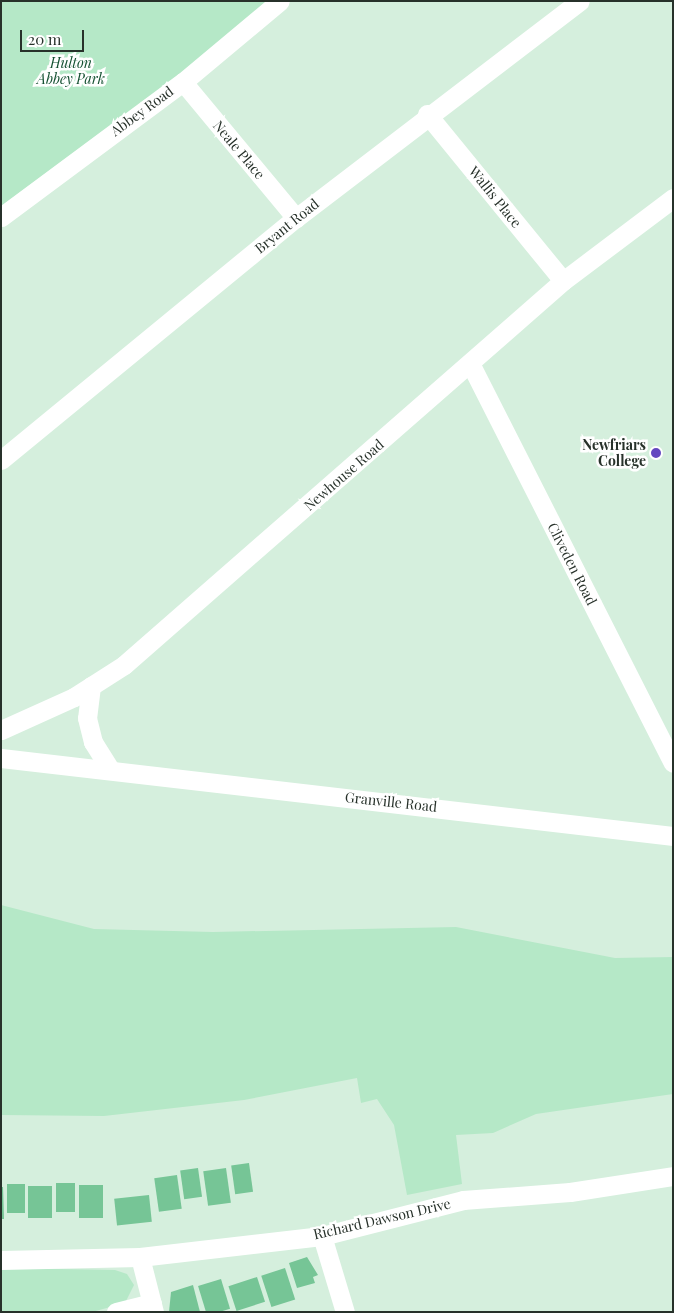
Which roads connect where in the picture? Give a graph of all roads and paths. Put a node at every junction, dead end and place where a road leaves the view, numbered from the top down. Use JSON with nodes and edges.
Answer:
{"nodes":[{"id":1,"x":280,"y":1,"type":"edge"},
{"id":2,"x":580,"y":1,"type":"edge"},
{"id":3,"x":183,"y":82,"type":"junction"},
{"id":4,"x":427,"y":114,"type":"junction"},
{"id":5,"x":673,"y":198,"type":"edge"},
{"id":6,"x":1,"y":217,"type":"edge"},
{"id":7,"x":296,"y":218,"type":"junction"},
{"id":8,"x":563,"y":281,"type":"junction"},
{"id":9,"x":471,"y":365,"type":"junction"},
{"id":10,"x":1,"y":460,"type":"edge"},
{"id":11,"x":91,"y":686,"type":"junction"},
{"id":12,"x":1,"y":730,"type":"edge"},
{"id":13,"x":1,"y":758,"type":"edge"},
{"id":14,"x":673,"y":763,"type":"edge"},
{"id":15,"x":109,"y":768,"type":"junction"},
{"id":16,"x":673,"y":836,"type":"edge"},
{"id":17,"x":673,"y":1176,"type":"edge"},
{"id":18,"x":322,"y":1236,"type":"junction"},
{"id":19,"x":140,"y":1257,"type":"junction"},
{"id":20,"x":1,"y":1260,"type":"edge"},
{"id":21,"x":153,"y":1307,"type":"edge"},
{"id":22,"x":116,"y":1312,"type":"edge"},
{"id":23,"x":346,"y":1312,"type":"edge"}],
"edges":[{"from":1,"to":3,"type":"street","name":"Abbey Road"},
{"from":2,"to":4,"type":"street","name":"Bryant Road"},
{"from":3,"to":6,"type":"street","name":"Abbey Road"},
{"from":3,"to":7,"type":"street","name":"Neale Place"},
{"from":4,"to":7,"type":"street","name":"Bryant Road"},
{"from":4,"to":8,"type":"street","name":"Wallis Place"},
{"from":5,"to":8,"type":"street","name":"Newhouse Road"},
{"from":7,"to":10,"type":"street","name":"Bryant Road"},
{"from":8,"to":9,"type":"street","name":"Newhouse Road"},
{"from":9,"to":11,"type":"street","name":"Newhouse Road"},
{"from":9,"to":14,"type":"street","name":"Cliveden Road"},
{"from":11,"to":12,"type":"street","name":"Newhouse Road"},
{"from":11,"to":15,"type":"street"},
{"from":13,"to":15,"type":"street","name":"Granville Road"},
{"from":15,"to":16,"type":"street","name":"Granville Road"},
{"from":17,"to":18,"type":"street","name":"Richard Dawson Drive"},
{"from":18,"to":19,"type":"street","name":"Richard Dawson Drive"},
{"from":18,"to":23,"type":"street"},
{"from":19,"to":20,"type":"street","name":"Richard Dawson Drive"},
{"from":19,"to":21,"type":"street"},
{"from":21,"to":22,"type":"street"}]}
